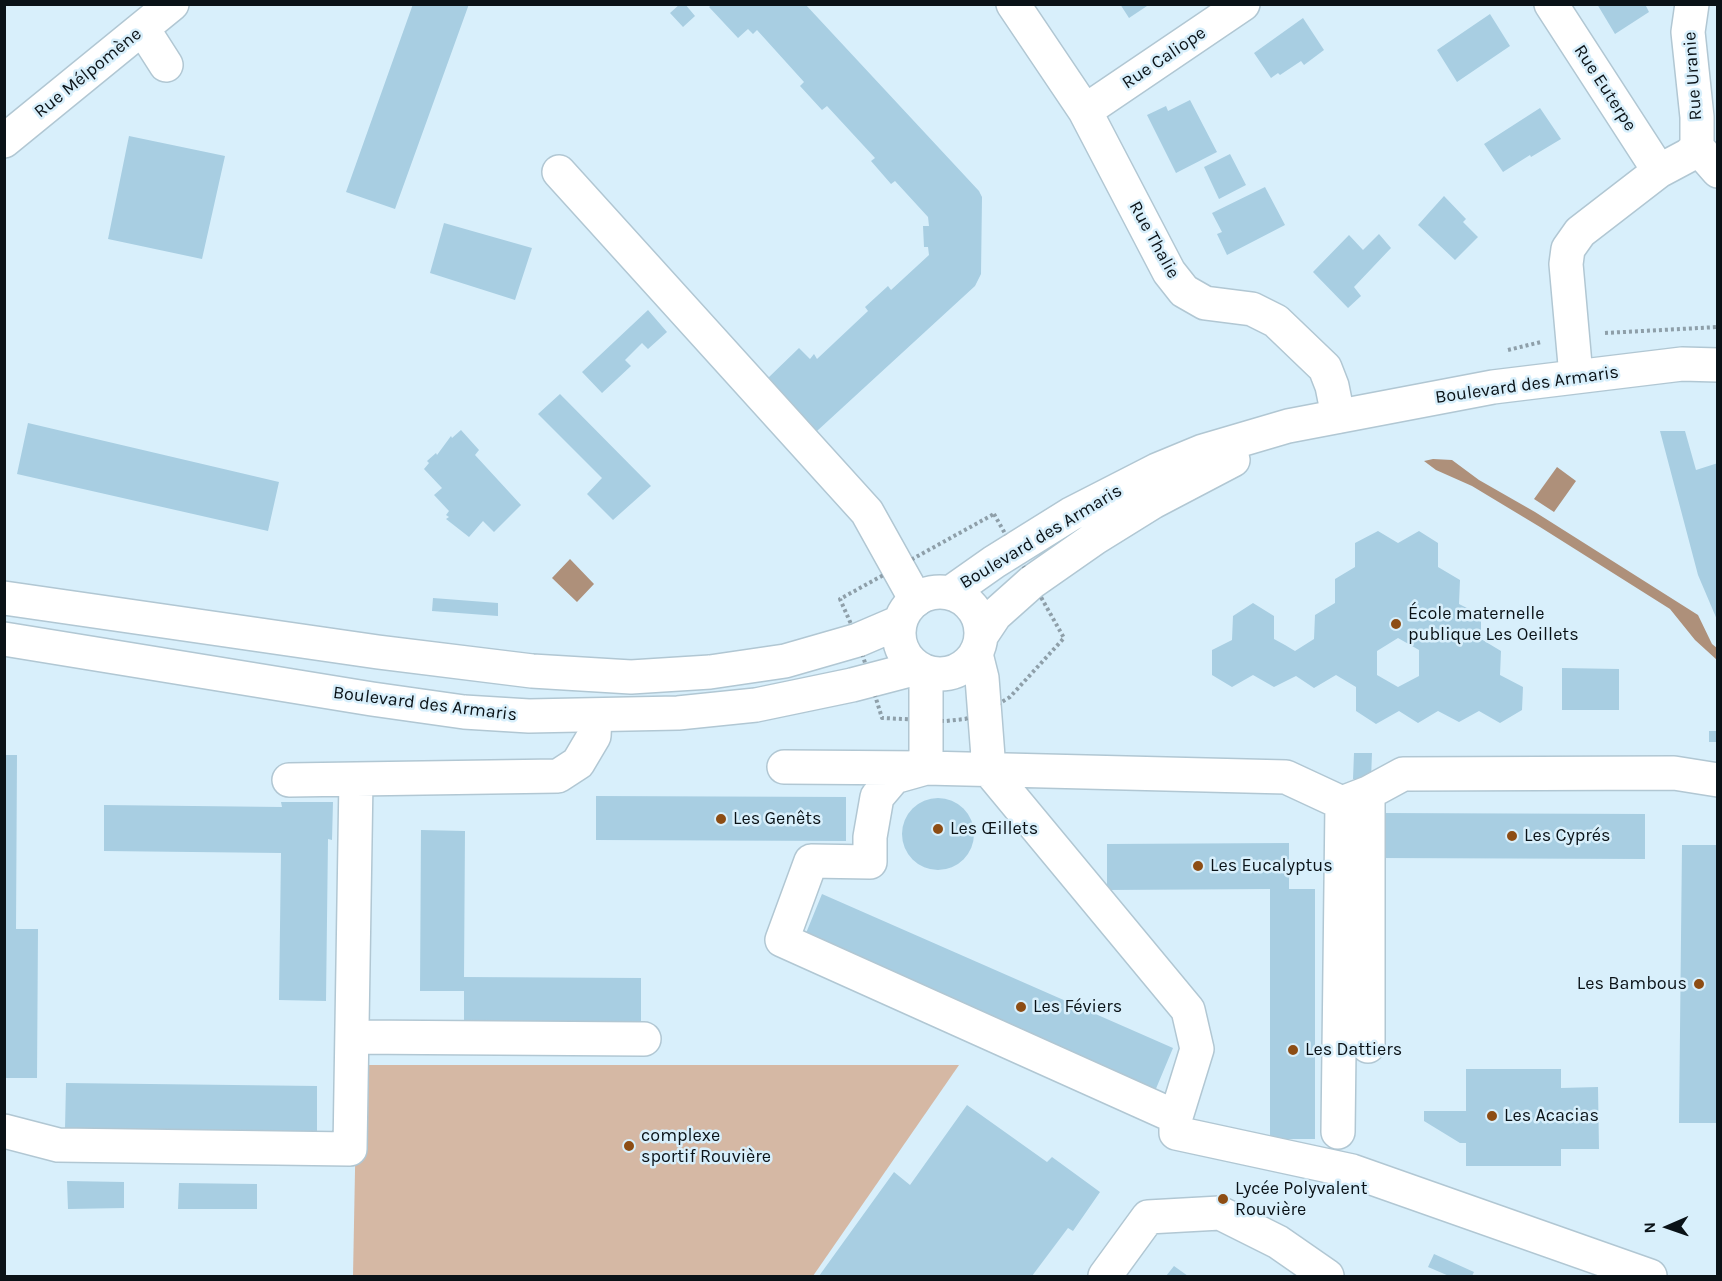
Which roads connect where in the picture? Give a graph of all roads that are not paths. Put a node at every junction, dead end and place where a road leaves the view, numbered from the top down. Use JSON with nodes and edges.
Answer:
{"nodes":[{"id":1,"x":172,"y":4,"type":"edge"},
{"id":2,"x":1013,"y":4,"type":"edge"},
{"id":3,"x":1243,"y":4,"type":"edge"},
{"id":4,"x":1551,"y":4,"type":"edge"},
{"id":5,"x":1692,"y":4,"type":"edge"},
{"id":6,"x":142,"y":29,"type":"junction"},
{"id":7,"x":166,"y":65,"type":"dead end"},
{"id":8,"x":1085,"y":111,"type":"junction"},
{"id":9,"x":4,"y":141,"type":"edge"},
{"id":10,"x":1707,"y":159,"type":"edge"},
{"id":11,"x":1659,"y":171,"type":"junction"},
{"id":12,"x":559,"y":172,"type":"dead end"},
{"id":13,"x":1718,"y":365,"type":"edge"},
{"id":14,"x":1576,"y":376,"type":"junction"},
{"id":15,"x":1338,"y":416,"type":"junction"},
{"id":16,"x":950,"y":593,"type":"junction"},
{"id":17,"x":4,"y":598,"type":"edge"},
{"id":18,"x":908,"y":611,"type":"junction"},
{"id":19,"x":4,"y":639,"type":"edge"},
{"id":20,"x":978,"y":645,"type":"junction"},
{"id":21,"x":922,"y":670,"type":"junction"},
{"id":22,"x":595,"y":716,"type":"junction"},
{"id":23,"x":784,"y":767,"type":"dead end"},
{"id":24,"x":926,"y":768,"type":"junction"},
{"id":25,"x":989,"y":770,"type":"junction"},
{"id":26,"x":356,"y":779,"type":"junction"},
{"id":27,"x":289,"y":780,"type":"dead end"},
{"id":28,"x":1718,"y":780,"type":"edge"},
{"id":29,"x":1355,"y":798,"type":"junction"},
{"id":30,"x":352,"y":1037,"type":"junction"},
{"id":31,"x":644,"y":1039,"type":"dead end"},
{"id":32,"x":1368,"y":1046,"type":"dead end"},
{"id":33,"x":1176,"y":1117,"type":"junction"},
{"id":34,"x":4,"y":1131,"type":"edge"},
{"id":35,"x":1338,"y":1132,"type":"dead end"},
{"id":36,"x":1106,"y":1276,"type":"edge"},
{"id":37,"x":1327,"y":1276,"type":"edge"},
{"id":38,"x":1650,"y":1276,"type":"edge"}],
"edges":[{"from":1,"to":6,"type":"street","name":"Rue Mélpomène"},
{"from":2,"to":8,"type":"street","name":"Rue Thalie"},
{"from":3,"to":8,"type":"street","name":"Rue Caliope"},
{"from":4,"to":11,"type":"street","name":"Rue Euterpe"},
{"from":5,"to":10,"type":"street","name":"Rue Uranie"},
{"from":6,"to":7,"type":"street"},
{"from":6,"to":9,"type":"street","name":"Rue Mélpomène"},
{"from":8,"to":15,"type":"street","name":"Rue Thalie"},
{"from":10,"to":11,"type":"street"},
{"from":11,"to":14,"type":"street"},
{"from":12,"to":18,"type":"street"},
{"from":13,"to":14,"type":"street","name":"Boulevard des Armaris"},
{"from":14,"to":15,"type":"street","name":"Boulevard des Armaris"},
{"from":15,"to":16,"type":"street","name":"Boulevard des Armaris"},
{"from":15,"to":20,"type":"street","name":"Boulevard des Armaris"},
{"from":16,"to":18,"type":"street"},
{"from":16,"to":20,"type":"street"},
{"from":17,"to":18,"type":"street"},
{"from":18,"to":21,"type":"street"},
{"from":19,"to":22,"type":"street","name":"Boulevard des Armaris"},
{"from":20,"to":21,"type":"street"},
{"from":20,"to":25,"type":"street"},
{"from":21,"to":22,"type":"street","name":"Boulevard des Armaris"},
{"from":21,"to":24,"type":"street"},
{"from":22,"to":26,"type":"street"},
{"from":23,"to":24,"type":"street"},
{"from":24,"to":25,"type":"street"},
{"from":24,"to":33,"type":"street"},
{"from":25,"to":29,"type":"street"},
{"from":25,"to":33,"type":"street"},
{"from":26,"to":27,"type":"street"},
{"from":26,"to":30,"type":"street"},
{"from":28,"to":29,"type":"street"},
{"from":29,"to":32,"type":"street"},
{"from":29,"to":35,"type":"street"},
{"from":30,"to":31,"type":"street"},
{"from":30,"to":34,"type":"street"},
{"from":33,"to":38,"type":"street"},
{"from":36,"to":37,"type":"street"}]}
